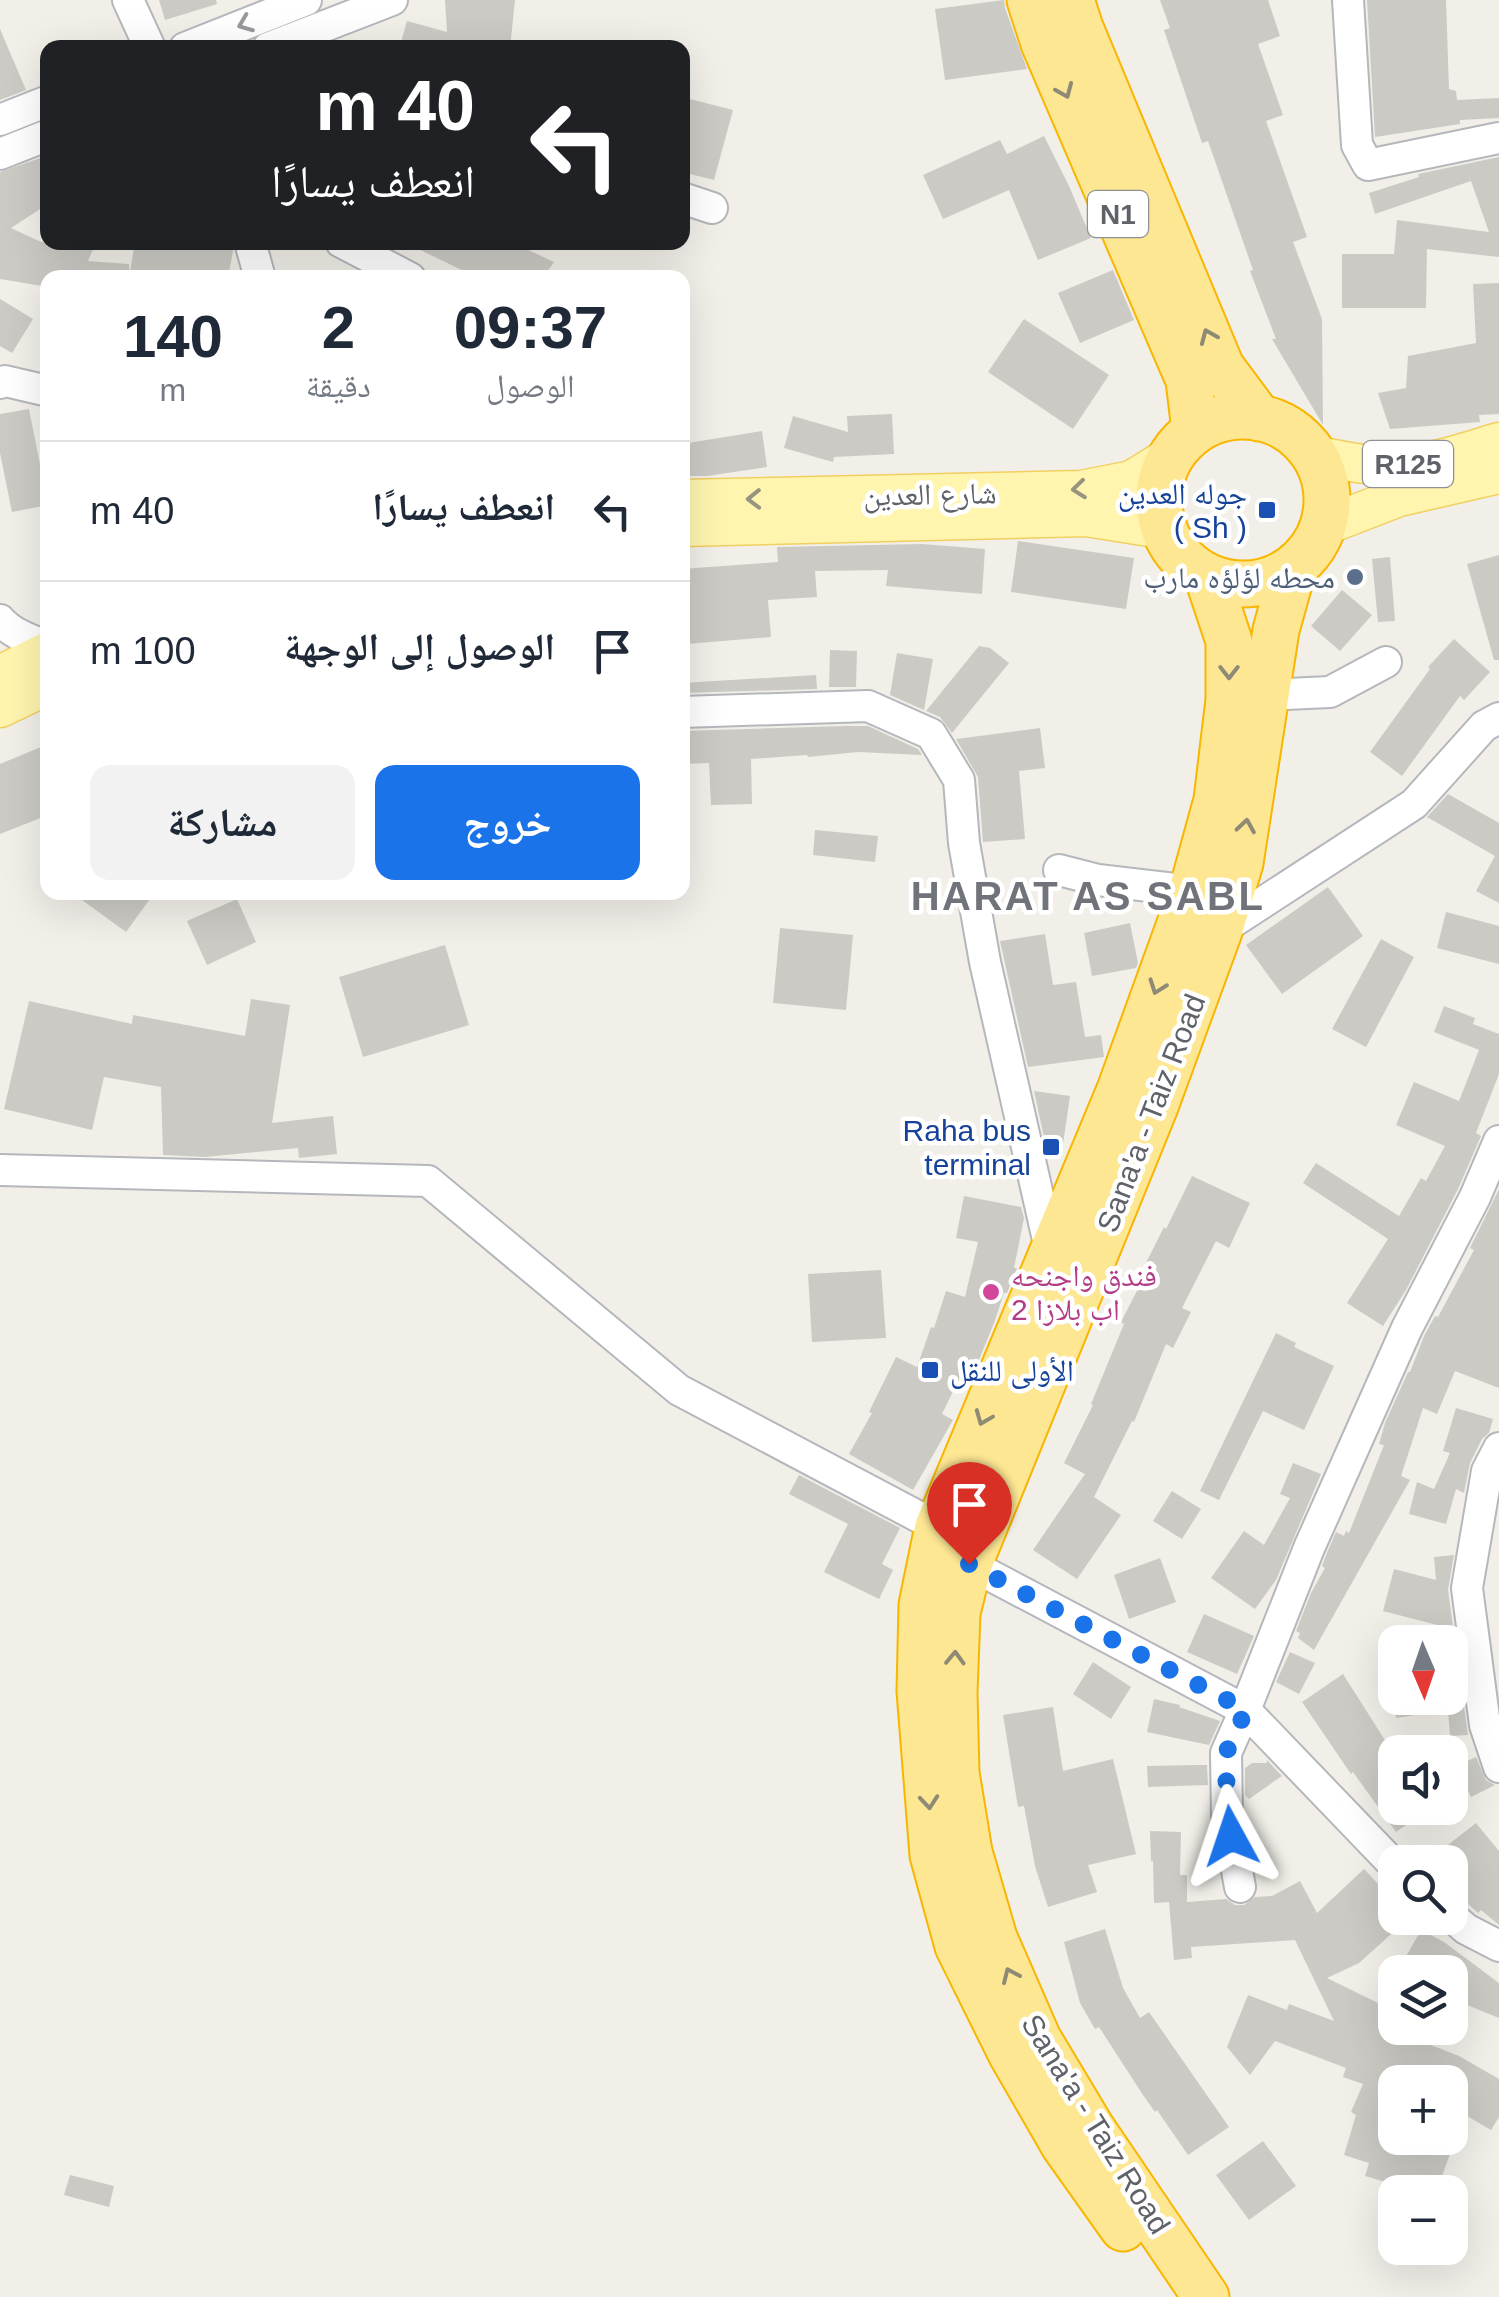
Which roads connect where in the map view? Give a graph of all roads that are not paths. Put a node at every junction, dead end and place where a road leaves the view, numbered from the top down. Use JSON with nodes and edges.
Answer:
{"nodes":[{"id":1,"x":128,"y":0,"type":"edge"},
{"id":2,"x":306,"y":0,"type":"edge"},
{"id":3,"x":392,"y":0,"type":"edge"},
{"id":4,"x":1030,"y":0,"type":"edge"},
{"id":5,"x":1071,"y":0,"type":"edge"},
{"id":6,"x":1348,"y":0,"type":"edge"},
{"id":7,"x":314,"y":30,"type":"junction"},
{"id":8,"x":146,"y":40,"type":"edge"},
{"id":9,"x":205,"y":40,"type":"edge"},
{"id":10,"x":288,"y":40,"type":"edge"},
{"id":11,"x":330,"y":40,"type":"edge"},
{"id":12,"x":40,"y":104,"type":"edge"},
{"id":13,"x":0,"y":120,"type":"edge"},
{"id":14,"x":1499,"y":138,"type":"edge"},
{"id":15,"x":40,"y":146,"type":"edge"},
{"id":16,"x":0,"y":154,"type":"edge"},
{"id":17,"x":690,"y":201,"type":"edge"},
{"id":18,"x":712,"y":208,"type":"dead end"},
{"id":19,"x":356,"y":250,"type":"edge"},
{"id":20,"x":395,"y":270,"type":"edge"},
{"id":21,"x":0,"y":383,"type":"edge"},
{"id":22,"x":40,"y":390,"type":"edge"},
{"id":23,"x":1259,"y":418,"type":"junction"},
{"id":24,"x":1499,"y":442,"type":"edge"},
{"id":25,"x":1182,"y":444,"type":"junction"},
{"id":26,"x":1314,"y":456,"type":"junction"},
{"id":27,"x":1499,"y":474,"type":"edge"},
{"id":28,"x":690,"y":499,"type":"edge"},
{"id":29,"x":690,"y":526,"type":"edge"},
{"id":30,"x":1324,"y":526,"type":"junction"},
{"id":31,"x":1162,"y":529,"type":"junction"},
{"id":32,"x":1293,"y":568,"type":"junction"},
{"id":33,"x":1208,"y":578,"type":"junction"},
{"id":34,"x":0,"y":620,"type":"edge"},
{"id":35,"x":40,"y":645,"type":"edge"},
{"id":36,"x":40,"y":653,"type":"edge"},
{"id":37,"x":1386,"y":662,"type":"dead end"},
{"id":38,"x":0,"y":675,"type":"edge"},
{"id":39,"x":40,"y":689,"type":"edge"},
{"id":40,"x":1266,"y":695,"type":"junction"},
{"id":41,"x":0,"y":708,"type":"edge"},
{"id":42,"x":690,"y":712,"type":"edge"},
{"id":43,"x":1499,"y":718,"type":"edge"},
{"id":44,"x":1059,"y":870,"type":"dead end"},
{"id":45,"x":1192,"y":891,"type":"junction"},
{"id":46,"x":1219,"y":931,"type":"junction"},
{"id":47,"x":1499,"y":1141,"type":"edge"},
{"id":48,"x":0,"y":1170,"type":"edge"},
{"id":49,"x":1051,"y":1254,"type":"junction"},
{"id":50,"x":1499,"y":1448,"type":"edge"},
{"id":51,"x":938,"y":1527,"type":"junction"},
{"id":52,"x":969,"y":1564,"type":"junction"},
{"id":53,"x":1246,"y":1710,"type":"junction"},
{"id":54,"x":1499,"y":1767,"type":"edge"},
{"id":55,"x":1378,"y":1848,"type":"edge"},
{"id":56,"x":1240,"y":1887,"type":"dead end"},
{"id":57,"x":1468,"y":1930,"type":"edge"},
{"id":58,"x":1499,"y":1946,"type":"edge"},
{"id":59,"x":1172,"y":2297,"type":"edge"},
{"id":60,"x":1206,"y":2297,"type":"edge"}],
"edges":[{"from":1,"to":8,"type":"street"},
{"from":2,"to":9,"type":"street","one_way":true},
{"from":3,"to":7,"type":"street"},
{"from":4,"to":25,"type":"highway","number":"N1","one_way":true},
{"from":23,"to":5,"type":"highway","number":"N1","one_way":true},
{"from":6,"to":14,"type":"street"},
{"from":7,"to":10,"type":"street"},
{"from":7,"to":11,"type":"street"},
{"from":12,"to":13,"type":"street"},
{"from":15,"to":16,"type":"street"},
{"from":17,"to":18,"type":"street"},
{"from":19,"to":20,"type":"street"},
{"from":21,"to":22,"type":"street"},
{"from":23,"to":25,"type":"highway"},
{"from":23,"to":26,"type":"highway"},
{"from":24,"to":26,"type":"main road","number":"R125"},
{"from":25,"to":28,"type":"main road","name":"شارع العدين","one_way":true},
{"from":25,"to":31,"type":"highway"},
{"from":26,"to":30,"type":"highway"},
{"from":27,"to":30,"type":"main road","number":"R125"},
{"from":29,"to":31,"type":"main road","name":"شارع العدين"},
{"from":30,"to":32,"type":"highway"},
{"from":31,"to":33,"type":"highway"},
{"from":32,"to":33,"type":"highway"},
{"from":32,"to":40,"type":"highway","name":"Sana'a - Taiz Road"},
{"from":33,"to":45,"type":"highway","name":"Sana'a - Taiz Road","one_way":true},
{"from":34,"to":35,"type":"street"},
{"from":36,"to":38,"type":"main road"},
{"from":37,"to":40,"type":"street"},
{"from":39,"to":41,"type":"main road"},
{"from":46,"to":40,"type":"highway","name":"Sana'a - Taiz Road","one_way":true},
{"from":42,"to":49,"type":"street"},
{"from":43,"to":46,"type":"street"},
{"from":44,"to":45,"type":"street"},
{"from":45,"to":49,"type":"highway","name":"Sana'a - Taiz Road","one_way":true},
{"from":46,"to":52,"type":"highway","name":"Sana'a - Taiz Road"},
{"from":47,"to":53,"type":"street"},
{"from":48,"to":51,"type":"street"},
{"from":49,"to":51,"type":"highway","name":"Sana'a - Taiz Road","one_way":true},
{"from":50,"to":54,"type":"street"},
{"from":51,"to":59,"type":"highway","name":"Sana'a - Taiz Road","one_way":true},
{"from":52,"to":53,"type":"street"},
{"from":60,"to":52,"type":"highway","name":"Sana'a - Taiz Road","one_way":true},
{"from":53,"to":55,"type":"street"},
{"from":53,"to":56,"type":"street"},
{"from":57,"to":58,"type":"street"}]}
